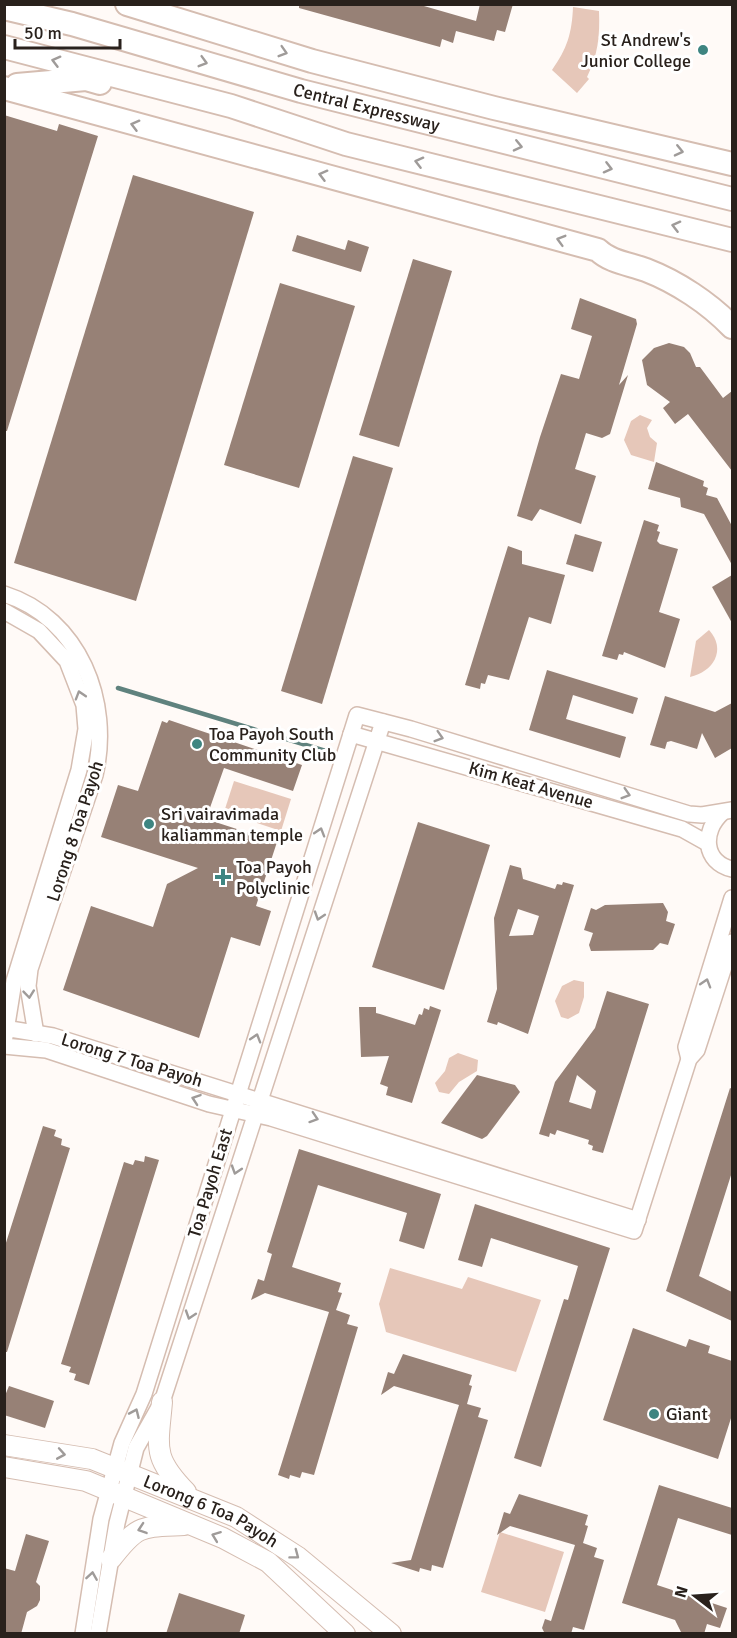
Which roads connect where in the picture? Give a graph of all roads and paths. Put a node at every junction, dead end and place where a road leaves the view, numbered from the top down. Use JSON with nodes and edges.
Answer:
{"nodes":[{"id":1,"x":127,"y":4,"type":"edge"},
{"id":2,"x":4,"y":8,"type":"edge"},
{"id":3,"x":4,"y":47,"type":"edge"},
{"id":4,"x":4,"y":86,"type":"edge"},
{"id":5,"x":231,"y":106,"type":"junction"},
{"id":6,"x":732,"y":164,"type":"edge"},
{"id":7,"x":732,"y":199,"type":"edge"},
{"id":8,"x":732,"y":240,"type":"edge"},
{"id":9,"x":598,"y":250,"type":"junction"},
{"id":10,"x":732,"y":309,"type":"edge"},
{"id":11,"x":732,"y":327,"type":"edge"},
{"id":12,"x":4,"y":594,"type":"edge"},
{"id":13,"x":4,"y":610,"type":"edge"},
{"id":14,"x":383,"y":722,"type":"junction"},
{"id":15,"x":351,"y":734,"type":"junction"},
{"id":16,"x":376,"y":740,"type":"junction"},
{"id":17,"x":727,"y":812,"type":"edge"},
{"id":18,"x":707,"y":843,"type":"junction"},
{"id":19,"x":731,"y":873,"type":"edge"},
{"id":20,"x":732,"y":898,"type":"edge"},
{"id":21,"x":732,"y":942,"type":"edge"},
{"id":22,"x":14,"y":981,"type":"junction"},
{"id":23,"x":4,"y":995,"type":"edge"},
{"id":24,"x":5,"y":1028,"type":"edge"},
{"id":25,"x":36,"y":1034,"type":"junction"},
{"id":26,"x":5,"y":1046,"type":"edge"},
{"id":27,"x":689,"y":1059,"type":"junction"},
{"id":28,"x":238,"y":1094,"type":"junction"},
{"id":29,"x":257,"y":1107,"type":"junction"},
{"id":30,"x":233,"y":1110,"type":"junction"},
{"id":31,"x":162,"y":1402,"type":"junction"},
{"id":32,"x":4,"y":1445,"type":"edge"},
{"id":33,"x":4,"y":1467,"type":"edge"},
{"id":34,"x":123,"y":1470,"type":"junction"},
{"id":35,"x":117,"y":1492,"type":"junction"},
{"id":36,"x":190,"y":1497,"type":"junction"},
{"id":37,"x":187,"y":1525,"type":"junction"},
{"id":38,"x":111,"y":1559,"type":"junction"},
{"id":39,"x":83,"y":1634,"type":"edge"},
{"id":40,"x":98,"y":1634,"type":"edge"},
{"id":41,"x":345,"y":1634,"type":"edge"},
{"id":42,"x":391,"y":1634,"type":"edge"}],
"edges":[{"from":1,"to":6,"type":"highway","one_way":true},
{"from":2,"to":7,"type":"highway","name":"Central Expressway","one_way":true},
{"from":5,"to":3,"type":"highway","name":"Central Expressway","one_way":true},
{"from":4,"to":5,"type":"highway"},
{"from":9,"to":4,"type":"highway","one_way":true},
{"from":8,"to":5,"type":"highway","name":"Central Expressway","one_way":true},
{"from":9,"to":10,"type":"highway"},
{"from":9,"to":11,"type":"highway"},
{"from":12,"to":25,"type":"street","name":"Lorong 8 Toa Payoh","one_way":true},
{"from":22,"to":13,"type":"street","name":"Lorong 8 Toa Payoh","one_way":true},
{"from":14,"to":15,"type":"street","name":"Kim Keat Avenue"},
{"from":14,"to":16,"type":"street","name":"Toa Payoh East"},
{"from":14,"to":17,"type":"street","name":"Kim Keat Avenue","one_way":true},
{"from":15,"to":16,"type":"street","name":"Kim Keat Avenue"},
{"from":28,"to":15,"type":"street","name":"Toa Payoh East","one_way":true},
{"from":16,"to":18,"type":"street","name":"Kim Keat Avenue"},
{"from":16,"to":29,"type":"street","name":"Toa Payoh East","one_way":true},
{"from":17,"to":18,"type":"street","name":"Kim Keat Avenue"},
{"from":18,"to":19,"type":"street","name":"Kim Keat Avenue"},
{"from":27,"to":20,"type":"street","one_way":true},
{"from":21,"to":27,"type":"street"},
{"from":22,"to":23,"type":"street"},
{"from":22,"to":24,"type":"street","name":"Lorong 8 Toa Payoh"},
{"from":24,"to":25,"type":"street","name":"Lorong 7 Toa Payoh"},
{"from":24,"to":26,"type":"street","name":"Lorong 8 Toa Payoh"},
{"from":25,"to":28,"type":"street","name":"Lorong 7 Toa Payoh"},
{"from":30,"to":26,"type":"street","name":"Lorong 7 Toa Payoh","one_way":true},
{"from":27,"to":29,"type":"street","name":"Toa Payoh East"},
{"from":28,"to":29,"type":"street","name":"Lorong 7 Toa Payoh"},
{"from":28,"to":30,"type":"street","name":"Toa Payoh East"},
{"from":29,"to":30,"type":"street","name":"Lorong 7 Toa Payoh"},
{"from":29,"to":31,"type":"street","name":"Toa Payoh East","one_way":true},
{"from":34,"to":30,"type":"street","name":"Toa Payoh East","one_way":true},
{"from":31,"to":34,"type":"street","name":"Toa Payoh East"},
{"from":31,"to":36,"type":"main road"},
{"from":32,"to":34,"type":"main road","name":"Lorong 6 Toa Payoh","one_way":true},
{"from":33,"to":35,"type":"main road","name":"Lorong 6 Toa Payoh"},
{"from":34,"to":35,"type":"street","name":"Toa Payoh East"},
{"from":34,"to":36,"type":"main road","name":"Lorong 6 Toa Payoh"},
{"from":35,"to":37,"type":"main road","name":"Lorong 6 Toa Payoh"},
{"from":35,"to":38,"type":"street","name":"Toa Payoh East"},
{"from":39,"to":35,"type":"street","name":"Toa Payoh East","one_way":true},
{"from":36,"to":42,"type":"main road","name":"Lorong 6 Toa Payoh","one_way":true},
{"from":37,"to":38,"type":"main road","one_way":true},
{"from":41,"to":37,"type":"main road","name":"Lorong 6 Toa Payoh","one_way":true},
{"from":38,"to":40,"type":"street","name":"Toa Payoh East"}]}
